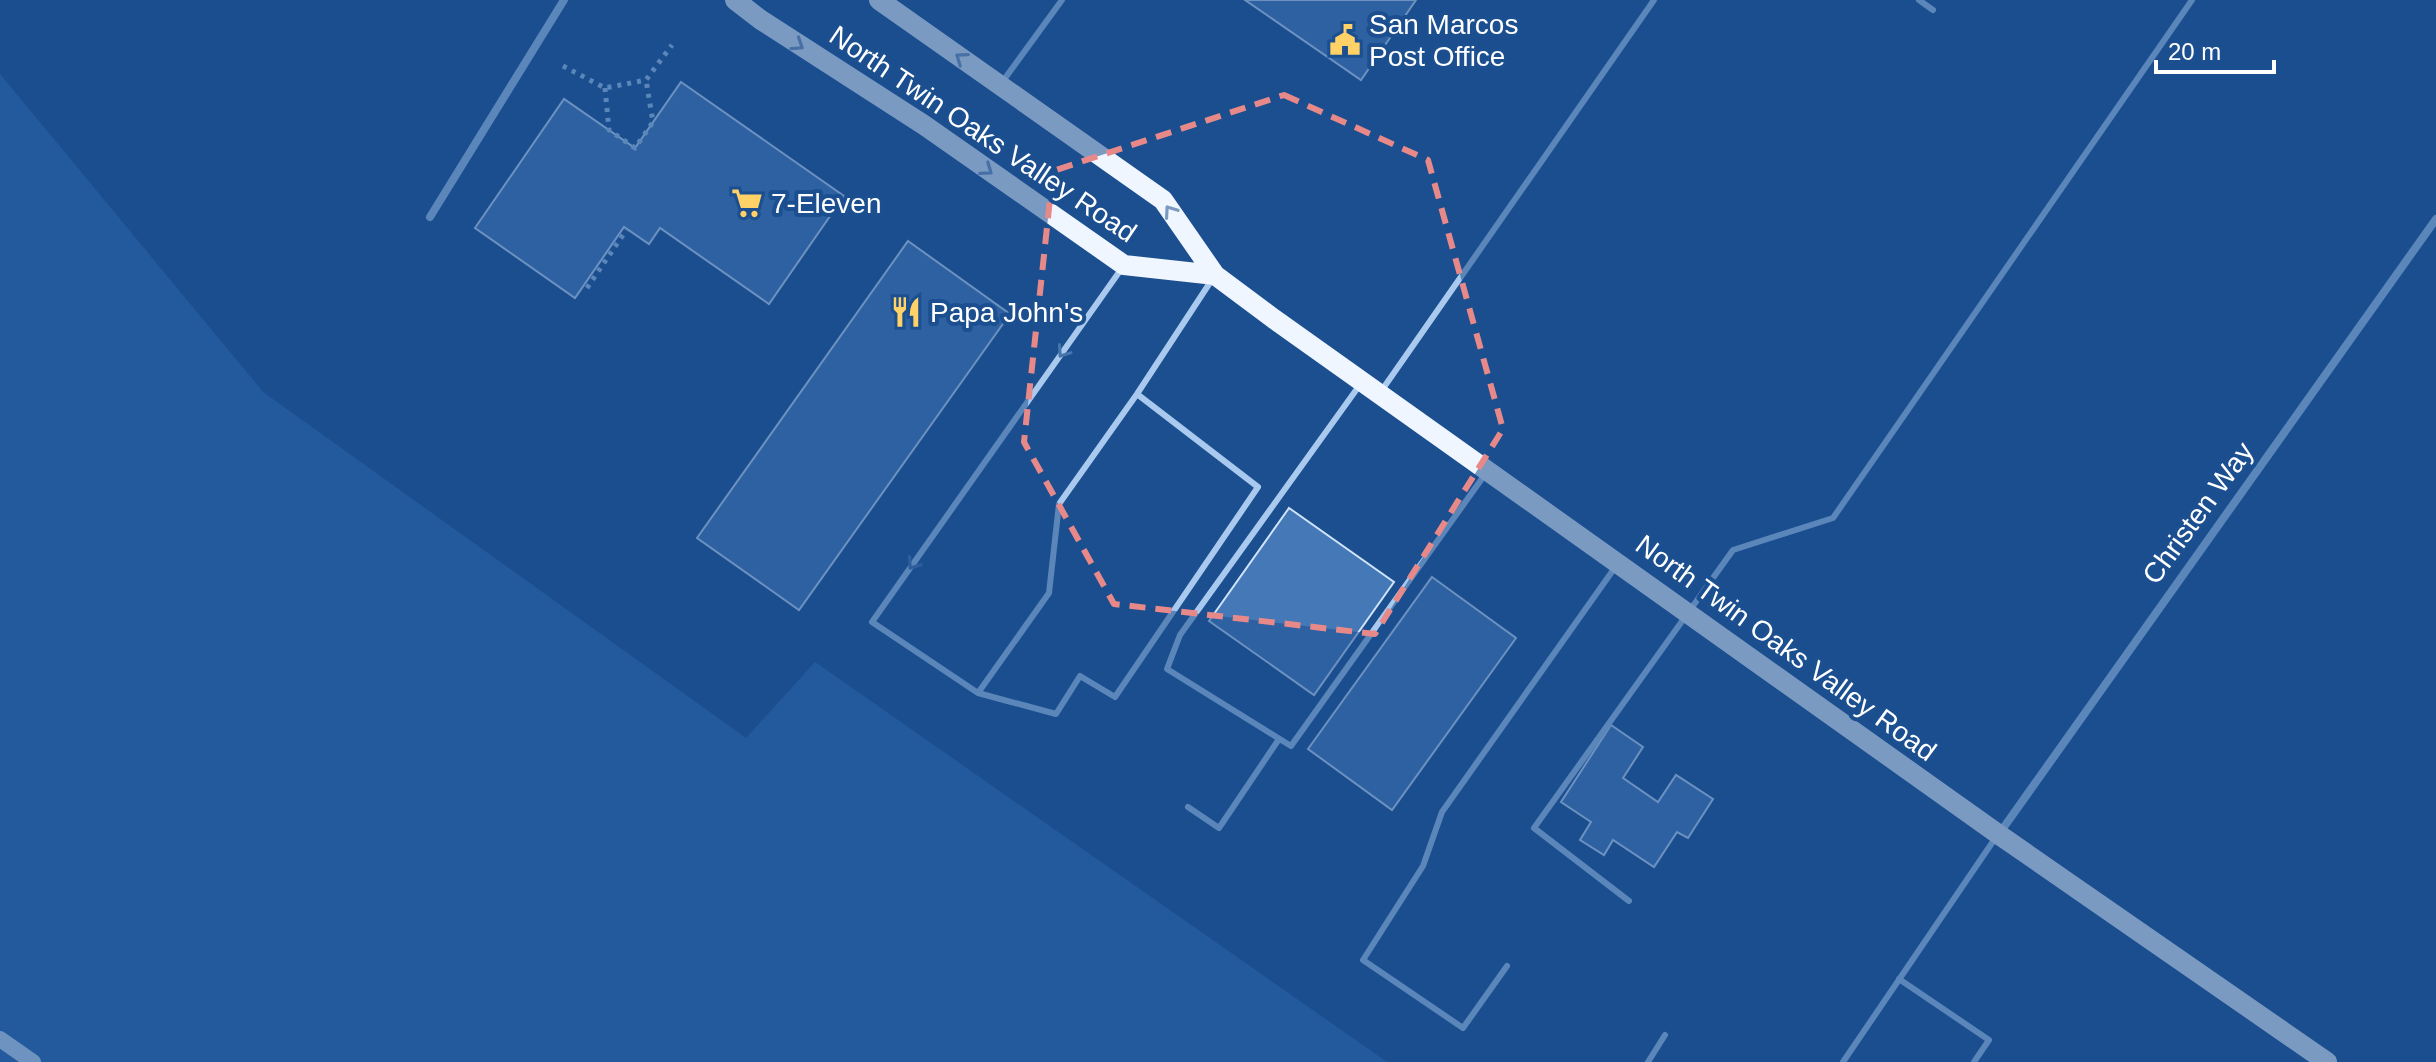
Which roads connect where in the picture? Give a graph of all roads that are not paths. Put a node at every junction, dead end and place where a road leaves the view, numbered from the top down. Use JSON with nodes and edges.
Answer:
{"nodes":[{"id":1,"x":564,"y":0,"type":"edge"},
{"id":2,"x":735,"y":0,"type":"edge"},
{"id":3,"x":879,"y":0,"type":"edge"},
{"id":4,"x":1062,"y":0,"type":"edge"},
{"id":5,"x":1654,"y":0,"type":"edge"},
{"id":6,"x":1919,"y":0,"type":"edge"},
{"id":7,"x":2192,"y":0,"type":"edge"},
{"id":8,"x":1933,"y":10,"type":"dead end"},
{"id":9,"x":1001,"y":85,"type":"junction"},
{"id":10,"x":430,"y":217,"type":"dead end"},
{"id":11,"x":2436,"y":219,"type":"edge"},
{"id":12,"x":1124,"y":265,"type":"junction"},
{"id":13,"x":1215,"y":275,"type":"junction"},
{"id":14,"x":1363,"y":381,"type":"junction"},
{"id":15,"x":1380,"y":393,"type":"junction"},
{"id":16,"x":1137,"y":394,"type":"junction"},
{"id":17,"x":1488,"y":470,"type":"junction"},
{"id":18,"x":1618,"y":563,"type":"junction"},
{"id":19,"x":1688,"y":613,"type":"junction"},
{"id":20,"x":978,"y":693,"type":"junction"},
{"id":21,"x":1279,"y":739,"type":"junction"},
{"id":22,"x":1188,"y":807,"type":"dead end"},
{"id":23,"x":1998,"y":834,"type":"junction"},
{"id":24,"x":1629,"y":901,"type":"dead end"},
{"id":25,"x":1507,"y":966,"type":"dead end"},
{"id":26,"x":1899,"y":979,"type":"junction"},
{"id":27,"x":1665,"y":1035,"type":"dead end"},
{"id":28,"x":0,"y":1039,"type":"edge"},
{"id":29,"x":33,"y":1062,"type":"edge"},
{"id":30,"x":1648,"y":1062,"type":"edge"},
{"id":31,"x":1843,"y":1062,"type":"edge"},
{"id":32,"x":1974,"y":1062,"type":"edge"},
{"id":33,"x":2327,"y":1062,"type":"edge"}],
"edges":[{"from":1,"to":10,"type":"street"},
{"from":2,"to":12,"type":"main road","name":"North Twin Oaks Valley Road","one_way":true},
{"from":9,"to":3,"type":"main road","name":"North Twin Oaks Valley Road","one_way":true},
{"from":4,"to":9,"type":"lane"},
{"from":5,"to":15,"type":"lane"},
{"from":6,"to":8,"type":"lane"},
{"from":7,"to":19,"type":"lane"},
{"from":13,"to":9,"type":"main road","name":"North Twin Oaks Valley Road","one_way":true},
{"from":11,"to":23,"type":"street","name":"Christen Way"},
{"from":12,"to":13,"type":"main road","name":"North Twin Oaks Valley Road"},
{"from":12,"to":20,"type":"lane","one_way":true},
{"from":13,"to":14,"type":"main road","name":"North Twin Oaks Valley Road"},
{"from":13,"to":16,"type":"lane"},
{"from":14,"to":15,"type":"main road","name":"North Twin Oaks Valley Road"},
{"from":14,"to":21,"type":"lane"},
{"from":15,"to":17,"type":"main road","name":"North Twin Oaks Valley Road"},
{"from":16,"to":20,"type":"lane"},
{"from":16,"to":20,"type":"lane"},
{"from":17,"to":18,"type":"main road","name":"North Twin Oaks Valley Road"},
{"from":17,"to":21,"type":"lane"},
{"from":18,"to":19,"type":"main road","name":"North Twin Oaks Valley Road"},
{"from":18,"to":25,"type":"lane"},
{"from":19,"to":23,"type":"main road","name":"North Twin Oaks Valley Road"},
{"from":19,"to":24,"type":"lane"},
{"from":21,"to":22,"type":"lane"},
{"from":23,"to":26,"type":"lane"},
{"from":23,"to":33,"type":"main road","name":"North Twin Oaks Valley Road"},
{"from":26,"to":31,"type":"lane"},
{"from":26,"to":32,"type":"lane"},
{"from":27,"to":30,"type":"lane"},
{"from":28,"to":29,"type":"main road"}]}
